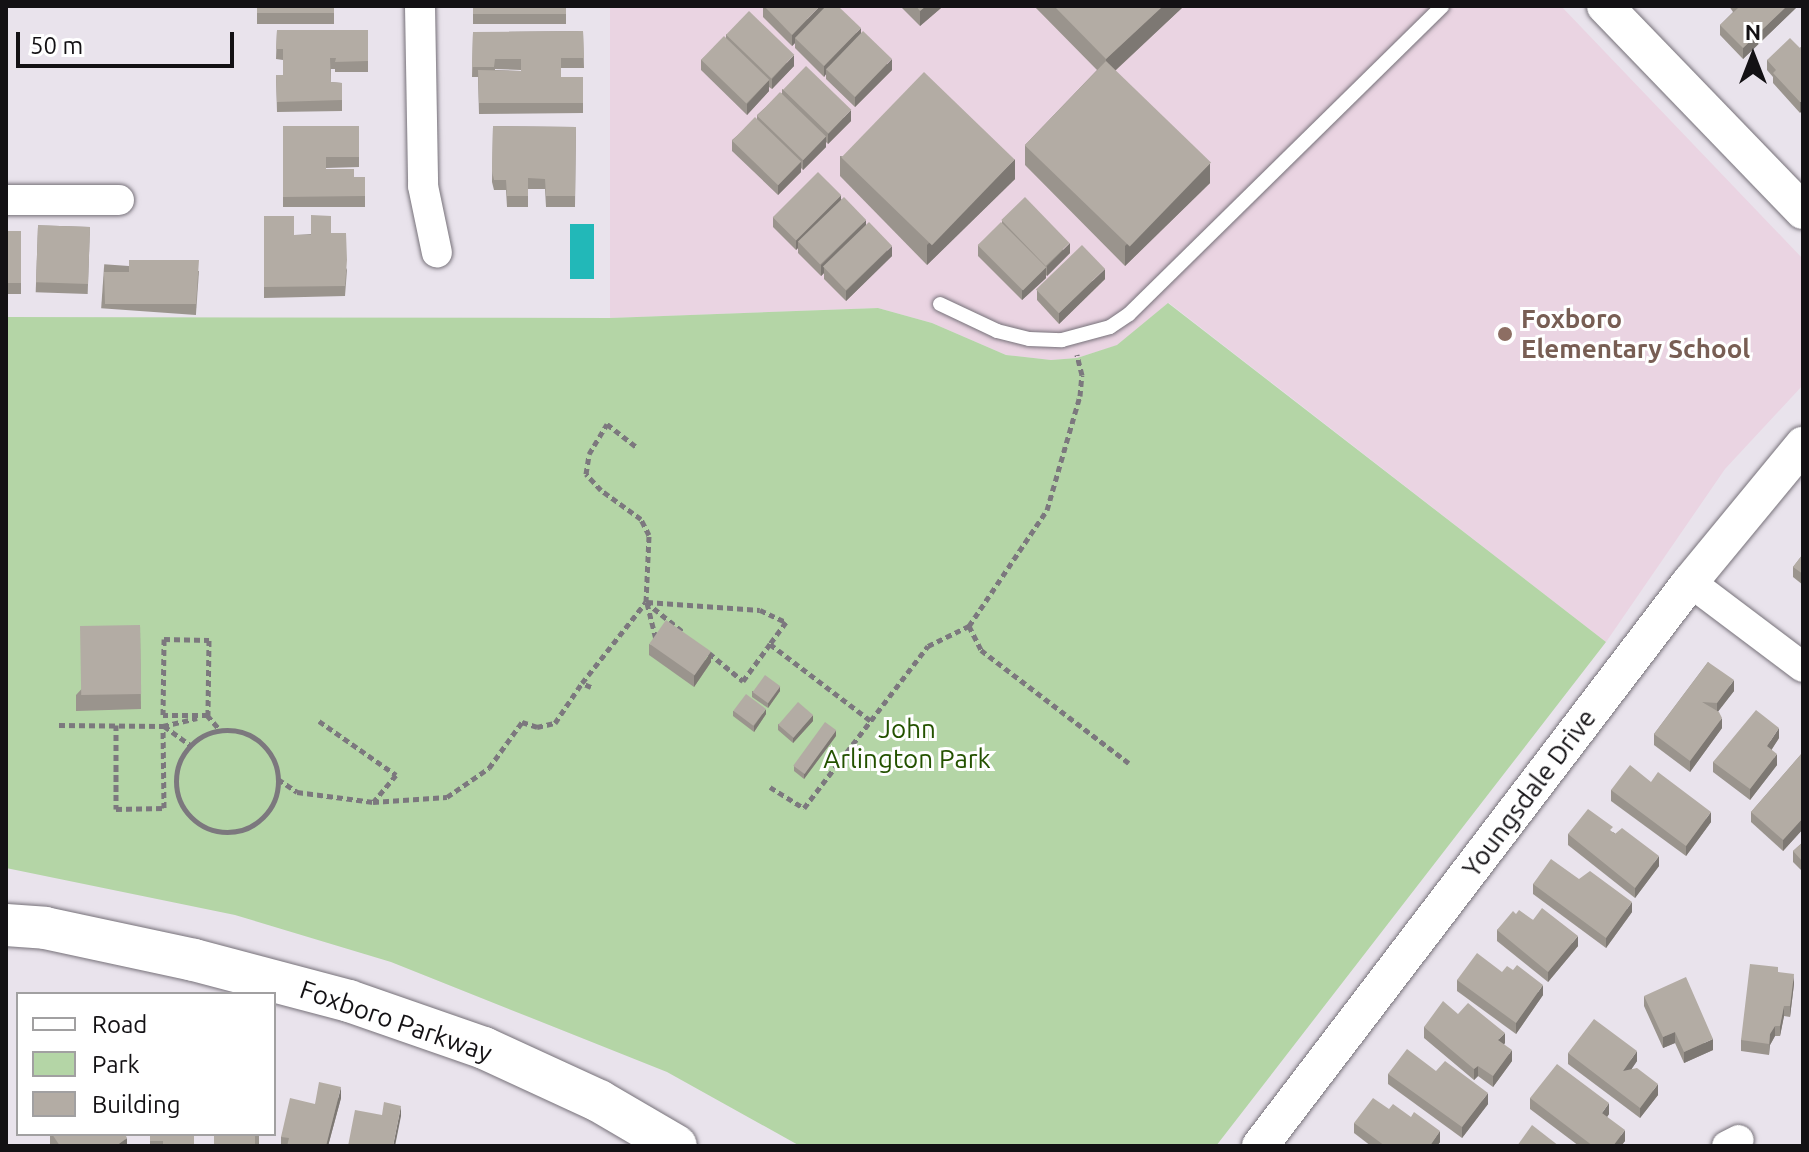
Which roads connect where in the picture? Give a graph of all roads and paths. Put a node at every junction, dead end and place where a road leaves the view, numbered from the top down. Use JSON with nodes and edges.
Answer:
{"nodes":[{"id":1,"x":420,"y":6,"type":"edge"},
{"id":2,"x":1442,"y":6,"type":"edge"},
{"id":3,"x":1605,"y":6,"type":"edge"},
{"id":4,"x":6,"y":200,"type":"edge"},
{"id":5,"x":119,"y":200,"type":"dead end"},
{"id":6,"x":1803,"y":211,"type":"edge"},
{"id":7,"x":437,"y":253,"type":"dead end"},
{"id":8,"x":940,"y":304,"type":"dead end"},
{"id":9,"x":1073,"y":338,"type":"junction"},
{"id":10,"x":1803,"y":445,"type":"edge"},
{"id":11,"x":636,"y":447,"type":"dead end"},
{"id":12,"x":1690,"y":582,"type":"junction"},
{"id":13,"x":646,"y":602,"type":"junction"},
{"id":14,"x":969,"y":626,"type":"junction"},
{"id":15,"x":657,"y":642,"type":"edge"},
{"id":16,"x":695,"y":642,"type":"edge"},
{"id":17,"x":770,"y":644,"type":"junction"},
{"id":18,"x":707,"y":651,"type":"edge"},
{"id":19,"x":1803,"y":667,"type":"edge"},
{"id":20,"x":582,"y":683,"type":"junction"},
{"id":21,"x":591,"y":687,"type":"dead end"},
{"id":22,"x":208,"y":715,"type":"junction"},
{"id":23,"x":319,"y":721,"type":"dead end"},
{"id":24,"x":871,"y":721,"type":"junction"},
{"id":25,"x":59,"y":725,"type":"dead end"},
{"id":26,"x":116,"y":725,"type":"junction"},
{"id":27,"x":163,"y":726,"type":"junction"},
{"id":28,"x":220,"y":730,"type":"junction"},
{"id":29,"x":190,"y":745,"type":"junction"},
{"id":30,"x":1129,"y":763,"type":"dead end"},
{"id":31,"x":278,"y":779,"type":"junction"},
{"id":32,"x":770,"y":787,"type":"dead end"},
{"id":33,"x":373,"y":802,"type":"junction"},
{"id":34,"x":6,"y":925,"type":"edge"},
{"id":35,"x":676,"y":1146,"type":"edge"},
{"id":36,"x":1260,"y":1146,"type":"edge"}],
"edges":[{"from":1,"to":7,"type":"street"},
{"from":2,"to":9,"type":"lane"},
{"from":3,"to":6,"type":"street"},
{"from":4,"to":5,"type":"street"},
{"from":8,"to":9,"type":"lane"},
{"from":9,"to":14,"type":"path"},
{"from":10,"to":12,"type":"street","name":"Youngsdale Drive"},
{"from":11,"to":13,"type":"path"},
{"from":12,"to":19,"type":"street"},
{"from":12,"to":36,"type":"street","name":"Youngsdale Drive"},
{"from":13,"to":15,"type":"path"},
{"from":13,"to":16,"type":"path"},
{"from":13,"to":17,"type":"path"},
{"from":13,"to":20,"type":"path"},
{"from":14,"to":24,"type":"path"},
{"from":14,"to":30,"type":"path"},
{"from":17,"to":18,"type":"path"},
{"from":17,"to":24,"type":"path"},
{"from":20,"to":21,"type":"path"},
{"from":20,"to":33,"type":"path"},
{"from":22,"to":22,"type":"path"},
{"from":22,"to":27,"type":"path"},
{"from":22,"to":28,"type":"path"},
{"from":23,"to":33,"type":"path"},
{"from":24,"to":32,"type":"path"},
{"from":25,"to":26,"type":"path"},
{"from":26,"to":27,"type":"path"},
{"from":26,"to":27,"type":"path"},
{"from":27,"to":29,"type":"path"},
{"from":28,"to":29,"type":"path"},
{"from":28,"to":31,"type":"path"},
{"from":29,"to":31,"type":"path"},
{"from":31,"to":33,"type":"path"},
{"from":34,"to":35,"type":"main road","name":"Foxboro Parkway"}]}
